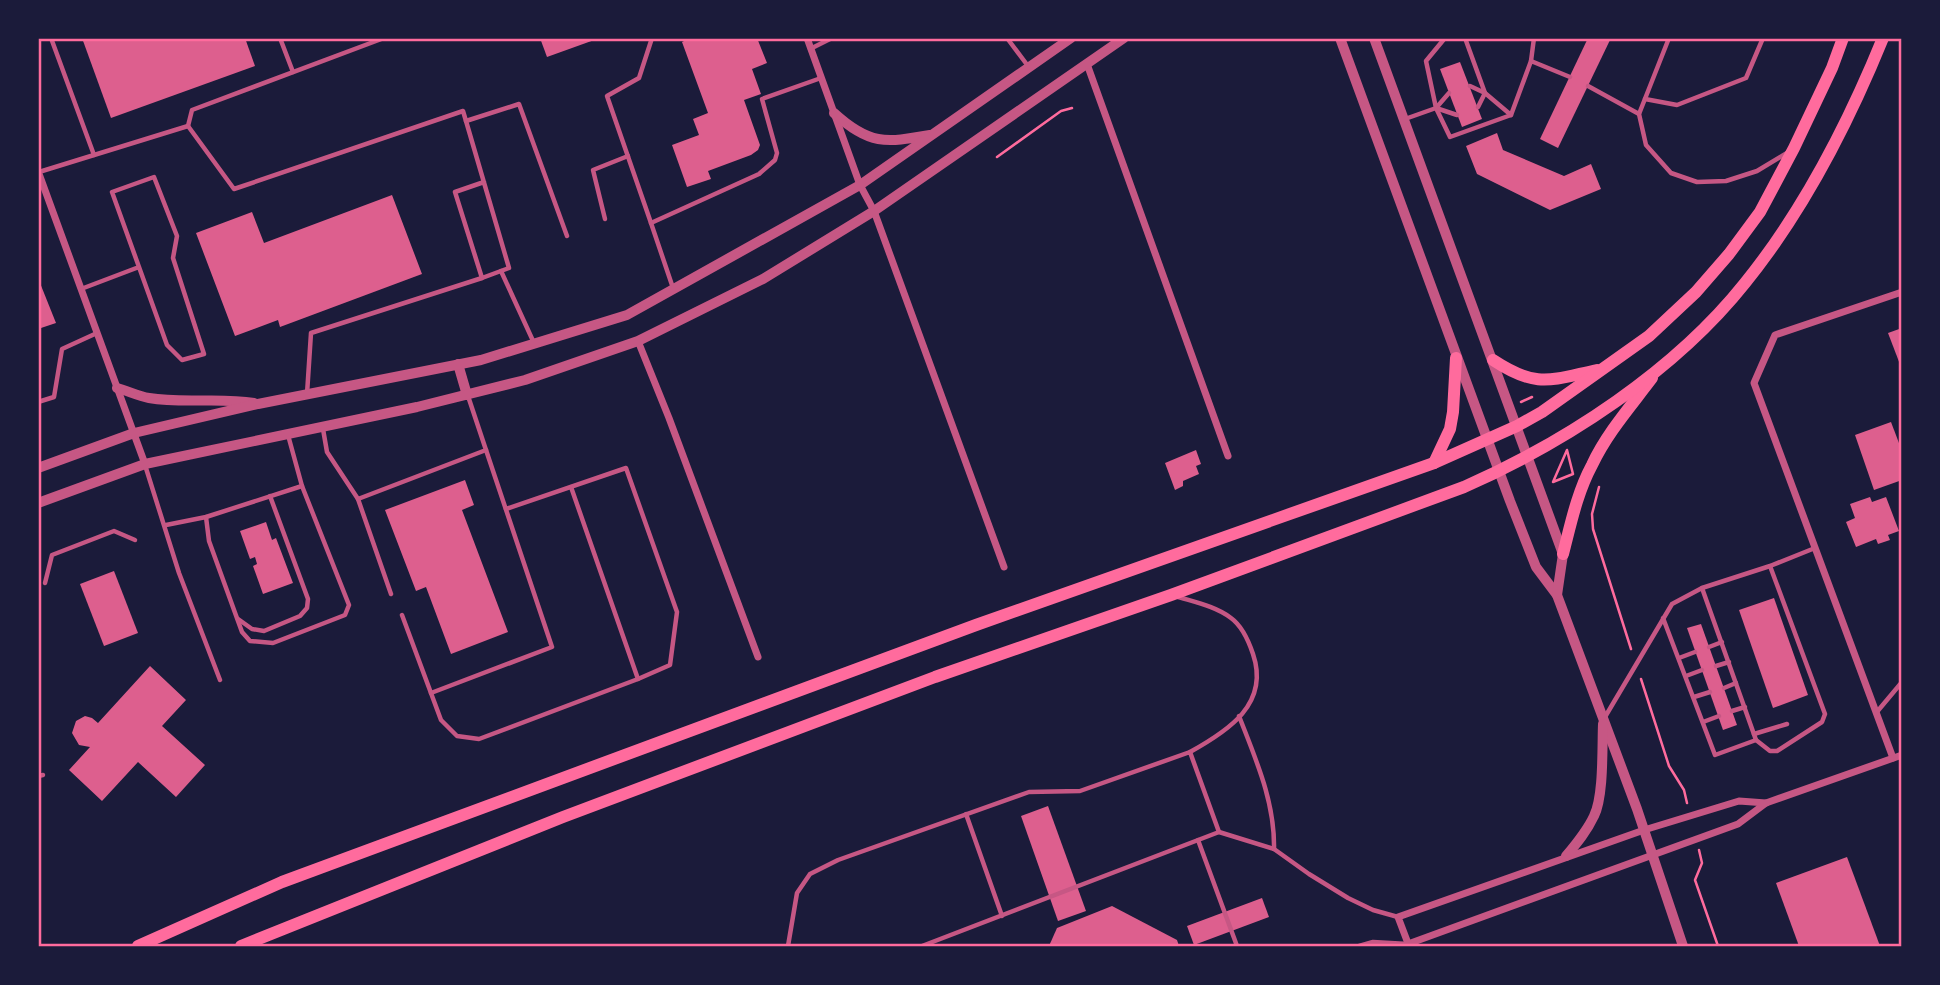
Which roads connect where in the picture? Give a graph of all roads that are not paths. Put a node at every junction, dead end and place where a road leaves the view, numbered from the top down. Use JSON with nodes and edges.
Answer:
{"nodes":[{"id":1,"x":51,"y":38,"type":"edge"},
{"id":2,"x":281,"y":38,"type":"edge"},
{"id":3,"x":384,"y":38,"type":"edge"},
{"id":4,"x":652,"y":38,"type":"edge"},
{"id":5,"x":807,"y":38,"type":"edge"},
{"id":6,"x":832,"y":38,"type":"edge"},
{"id":7,"x":1007,"y":38,"type":"edge"},
{"id":8,"x":1071,"y":38,"type":"edge"},
{"id":9,"x":1124,"y":38,"type":"edge"},
{"id":10,"x":1340,"y":38,"type":"edge"},
{"id":11,"x":1374,"y":38,"type":"edge"},
{"id":12,"x":1445,"y":38,"type":"edge"},
{"id":13,"x":1465,"y":38,"type":"edge"},
{"id":14,"x":1534,"y":38,"type":"edge"},
{"id":15,"x":1669,"y":38,"type":"edge"},
{"id":16,"x":1763,"y":38,"type":"edge"},
{"id":17,"x":1843,"y":38,"type":"edge"},
{"id":18,"x":1884,"y":38,"type":"edge"},
{"id":19,"x":810,"y":49,"type":"junction"},
{"id":20,"x":1531,"y":61,"type":"junction"},
{"id":21,"x":1087,"y":64,"type":"junction"},
{"id":22,"x":1029,"y":68,"type":"junction"},
{"id":23,"x":293,"y":72,"type":"junction"},
{"id":24,"x":1570,"y":77,"type":"dead end"},
{"id":25,"x":821,"y":78,"type":"junction"},
{"id":26,"x":1470,"y":86,"type":"dead end"},
{"id":27,"x":1588,"y":86,"type":"dead end"},
{"id":28,"x":1449,"y":93,"type":"dead end"},
{"id":29,"x":1485,"y":93,"type":"junction"},
{"id":30,"x":1645,"y":99,"type":"junction"},
{"id":31,"x":1478,"y":107,"type":"dead end"},
{"id":32,"x":1436,"y":108,"type":"junction"},
{"id":33,"x":834,"y":113,"type":"junction"},
{"id":34,"x":1639,"y":114,"type":"junction"},
{"id":35,"x":1457,"y":115,"type":"dead end"},
{"id":36,"x":1511,"y":115,"type":"junction"},
{"id":37,"x":1404,"y":119,"type":"junction"},
{"id":38,"x":466,"y":121,"type":"junction"},
{"id":39,"x":188,"y":126,"type":"junction"},
{"id":40,"x":933,"y":134,"type":"junction"},
{"id":41,"x":1794,"y":148,"type":"junction"},
{"id":42,"x":94,"y":155,"type":"junction"},
{"id":43,"x":628,"y":156,"type":"junction"},
{"id":44,"x":39,"y":171,"type":"edge"},
{"id":45,"x":484,"y":182,"type":"junction"},
{"id":46,"x":860,"y":185,"type":"junction"},
{"id":47,"x":42,"y":189,"type":"edge"},
{"id":48,"x":874,"y":211,"type":"junction"},
{"id":49,"x":605,"y":219,"type":"dead end"},
{"id":50,"x":651,"y":223,"type":"junction"},
{"id":51,"x":567,"y":236,"type":"dead end"},
{"id":52,"x":139,"y":267,"type":"junction"},
{"id":53,"x":501,"y":271,"type":"junction"},
{"id":54,"x":482,"y":278,"type":"junction"},
{"id":55,"x":81,"y":289,"type":"junction"},
{"id":56,"x":673,"y":289,"type":"junction"},
{"id":57,"x":1902,"y":292,"type":"edge"},
{"id":58,"x":97,"y":333,"type":"junction"},
{"id":59,"x":638,"y":341,"type":"junction"},
{"id":60,"x":534,"y":343,"type":"junction"},
{"id":61,"x":1456,"y":358,"type":"junction"},
{"id":62,"x":1493,"y":360,"type":"junction"},
{"id":63,"x":458,"y":364,"type":"junction"},
{"id":64,"x":1660,"y":367,"type":"junction"},
{"id":65,"x":1601,"y":370,"type":"junction"},
{"id":66,"x":117,"y":388,"type":"junction"},
{"id":67,"x":307,"y":395,"type":"junction"},
{"id":68,"x":467,"y":395,"type":"junction"},
{"id":69,"x":38,"y":402,"type":"edge"},
{"id":70,"x":258,"y":404,"type":"junction"},
{"id":71,"x":1517,"y":426,"type":"junction"},
{"id":72,"x":323,"y":427,"type":"junction"},
{"id":73,"x":134,"y":433,"type":"junction"},
{"id":74,"x":288,"y":434,"type":"junction"},
{"id":75,"x":1488,"y":441,"type":"junction"},
{"id":76,"x":486,"y":450,"type":"junction"},
{"id":77,"x":1228,"y":456,"type":"dead end"},
{"id":78,"x":1528,"y":456,"type":"junction"},
{"id":79,"x":1434,"y":463,"type":"junction"},
{"id":80,"x":145,"y":464,"type":"junction"},
{"id":81,"x":38,"y":468,"type":"edge"},
{"id":82,"x":1499,"y":472,"type":"junction"},
{"id":83,"x":302,"y":486,"type":"junction"},
{"id":84,"x":571,"y":487,"type":"junction"},
{"id":85,"x":270,"y":496,"type":"junction"},
{"id":86,"x":358,"y":499,"type":"junction"},
{"id":87,"x":38,"y":503,"type":"edge"},
{"id":88,"x":506,"y":509,"type":"junction"},
{"id":89,"x":206,"y":517,"type":"junction"},
{"id":90,"x":166,"y":525,"type":"junction"},
{"id":91,"x":135,"y":540,"type":"dead end"},
{"id":92,"x":1815,"y":548,"type":"junction"},
{"id":93,"x":1563,"y":554,"type":"junction"},
{"id":94,"x":1770,"y":566,"type":"junction"},
{"id":95,"x":1004,"y":567,"type":"dead end"},
{"id":96,"x":45,"y":583,"type":"dead end"},
{"id":97,"x":1702,"y":588,"type":"junction"},
{"id":98,"x":390,"y":594,"type":"dead end"},
{"id":99,"x":1171,"y":595,"type":"junction"},
{"id":100,"x":1557,"y":595,"type":"junction"},
{"id":101,"x":402,"y":615,"type":"dead end"},
{"id":102,"x":1663,"y":618,"type":"junction"},
{"id":103,"x":237,"y":619,"type":"junction"},
{"id":104,"x":1722,"y":642,"type":"junction"},
{"id":105,"x":1709,"y":647,"type":"dead end"},
{"id":106,"x":1696,"y":652,"type":"dead end"},
{"id":107,"x":758,"y":657,"type":"dead end"},
{"id":108,"x":1679,"y":657,"type":"junction"},
{"id":109,"x":1729,"y":662,"type":"junction"},
{"id":110,"x":1716,"y":666,"type":"dead end"},
{"id":111,"x":1702,"y":670,"type":"dead end"},
{"id":112,"x":1686,"y":676,"type":"junction"},
{"id":113,"x":638,"y":679,"type":"junction"},
{"id":114,"x":220,"y":680,"type":"dead end"},
{"id":115,"x":1902,"y":682,"type":"edge"},
{"id":116,"x":1737,"y":683,"type":"junction"},
{"id":117,"x":1724,"y":688,"type":"dead end"},
{"id":118,"x":1710,"y":692,"type":"dead end"},
{"id":119,"x":431,"y":693,"type":"junction"},
{"id":120,"x":1694,"y":697,"type":"junction"},
{"id":121,"x":1745,"y":707,"type":"junction"},
{"id":122,"x":1732,"y":711,"type":"dead end"},
{"id":123,"x":1876,"y":713,"type":"junction"},
{"id":124,"x":1239,"y":716,"type":"junction"},
{"id":125,"x":1719,"y":716,"type":"dead end"},
{"id":126,"x":1603,"y":720,"type":"junction"},
{"id":127,"x":1703,"y":722,"type":"junction"},
{"id":128,"x":1787,"y":724,"type":"dead end"},
{"id":129,"x":1755,"y":737,"type":"junction"},
{"id":130,"x":1190,"y":752,"type":"junction"},
{"id":131,"x":1902,"y":755,"type":"edge"},
{"id":132,"x":1893,"y":758,"type":"junction"},
{"id":133,"x":1766,"y":803,"type":"junction"},
{"id":134,"x":966,"y":814,"type":"junction"},
{"id":135,"x":1644,"y":830,"type":"junction"},
{"id":136,"x":1219,"y":832,"type":"junction"},
{"id":137,"x":1198,"y":840,"type":"junction"},
{"id":138,"x":1274,"y":849,"type":"junction"},
{"id":139,"x":1566,"y":856,"type":"junction"},
{"id":140,"x":1653,"y":857,"type":"junction"},
{"id":141,"x":1002,"y":916,"type":"junction"},
{"id":142,"x":1398,"y":917,"type":"junction"},
{"id":143,"x":1408,"y":945,"type":"edge"},
{"id":144,"x":138,"y":947,"type":"edge"},
{"id":145,"x":241,"y":947,"type":"edge"},
{"id":146,"x":788,"y":947,"type":"edge"},
{"id":147,"x":922,"y":947,"type":"edge"},
{"id":148,"x":1237,"y":947,"type":"edge"},
{"id":149,"x":1359,"y":947,"type":"edge"},
{"id":150,"x":1683,"y":947,"type":"edge"}],
"edges":[{"from":1,"to":42,"type":"lane"},
{"from":2,"to":23,"type":"lane"},
{"from":3,"to":23,"type":"lane"},
{"from":4,"to":43,"type":"lane"},
{"from":5,"to":19,"type":"street"},
{"from":6,"to":19,"type":"lane"},
{"from":7,"to":22,"type":"lane"},
{"from":8,"to":22,"type":"street"},
{"from":9,"to":21,"type":"street"},
{"from":10,"to":61,"type":"street"},
{"from":11,"to":37,"type":"street"},
{"from":12,"to":32,"type":"lane"},
{"from":13,"to":29,"type":"lane"},
{"from":14,"to":20,"type":"lane"},
{"from":15,"to":30,"type":"lane"},
{"from":16,"to":30,"type":"lane"},
{"from":17,"to":41,"type":"main road"},
{"from":18,"to":64,"type":"main road"},
{"from":19,"to":25,"type":"street"},
{"from":20,"to":24,"type":"lane"},
{"from":20,"to":36,"type":"lane"},
{"from":21,"to":48,"type":"street"},
{"from":21,"to":77,"type":"street"},
{"from":22,"to":40,"type":"street"},
{"from":23,"to":39,"type":"lane"},
{"from":25,"to":33,"type":"street"},
{"from":25,"to":50,"type":"lane"},
{"from":26,"to":29,"type":"lane"},
{"from":27,"to":34,"type":"lane"},
{"from":28,"to":32,"type":"lane"},
{"from":29,"to":31,"type":"lane"},
{"from":29,"to":36,"type":"lane"},
{"from":30,"to":34,"type":"lane"},
{"from":32,"to":35,"type":"lane"},
{"from":32,"to":36,"type":"lane"},
{"from":32,"to":37,"type":"lane"},
{"from":33,"to":40,"type":"street"},
{"from":33,"to":46,"type":"street"},
{"from":34,"to":41,"type":"lane"},
{"from":37,"to":62,"type":"street"},
{"from":38,"to":39,"type":"lane"},
{"from":38,"to":45,"type":"lane"},
{"from":38,"to":51,"type":"lane"},
{"from":39,"to":42,"type":"lane"},
{"from":40,"to":46,"type":"street"},
{"from":41,"to":65,"type":"main road"},
{"from":42,"to":44,"type":"lane"},
{"from":43,"to":49,"type":"lane"},
{"from":43,"to":50,"type":"lane"},
{"from":44,"to":47,"type":"street"},
{"from":45,"to":53,"type":"lane"},
{"from":45,"to":54,"type":"lane"},
{"from":46,"to":48,"type":"street"},
{"from":46,"to":56,"type":"street"},
{"from":47,"to":55,"type":"street"},
{"from":48,"to":59,"type":"street"},
{"from":48,"to":95,"type":"street"},
{"from":50,"to":56,"type":"lane"},
{"from":52,"to":52,"type":"lane"},
{"from":52,"to":55,"type":"lane"},
{"from":53,"to":54,"type":"lane"},
{"from":53,"to":60,"type":"lane"},
{"from":54,"to":67,"type":"lane"},
{"from":55,"to":58,"type":"street"},
{"from":56,"to":60,"type":"street"},
{"from":57,"to":92,"type":"street"},
{"from":58,"to":66,"type":"street"},
{"from":58,"to":69,"type":"lane"},
{"from":59,"to":68,"type":"street"},
{"from":59,"to":107,"type":"street"},
{"from":60,"to":63,"type":"street"},
{"from":61,"to":75,"type":"street"},
{"from":61,"to":79,"type":"main road"},
{"from":62,"to":65,"type":"main road"},
{"from":62,"to":71,"type":"street"},
{"from":63,"to":67,"type":"street"},
{"from":63,"to":68,"type":"street"},
{"from":64,"to":78,"type":"main road"},
{"from":64,"to":93,"type":"main road"},
{"from":65,"to":71,"type":"main road"},
{"from":66,"to":70,"type":"street"},
{"from":66,"to":73,"type":"street"},
{"from":67,"to":70,"type":"street"},
{"from":68,"to":72,"type":"street"},
{"from":68,"to":76,"type":"lane"},
{"from":70,"to":73,"type":"street"},
{"from":71,"to":75,"type":"main road"},
{"from":71,"to":78,"type":"street"},
{"from":72,"to":74,"type":"street"},
{"from":72,"to":86,"type":"lane"},
{"from":73,"to":80,"type":"street"},
{"from":73,"to":81,"type":"street"},
{"from":74,"to":80,"type":"street"},
{"from":74,"to":83,"type":"lane"},
{"from":75,"to":79,"type":"main road"},
{"from":75,"to":82,"type":"street"},
{"from":76,"to":86,"type":"lane"},
{"from":76,"to":88,"type":"lane"},
{"from":78,"to":82,"type":"main road"},
{"from":78,"to":93,"type":"street"},
{"from":79,"to":144,"type":"main road"},
{"from":80,"to":87,"type":"street"},
{"from":80,"to":90,"type":"lane"},
{"from":82,"to":99,"type":"main road"},
{"from":82,"to":100,"type":"street"},
{"from":83,"to":85,"type":"lane"},
{"from":83,"to":103,"type":"lane"},
{"from":84,"to":88,"type":"lane"},
{"from":84,"to":113,"type":"lane"},
{"from":84,"to":113,"type":"lane"},
{"from":85,"to":89,"type":"lane"},
{"from":85,"to":103,"type":"lane"},
{"from":86,"to":98,"type":"lane"},
{"from":88,"to":119,"type":"lane"},
{"from":89,"to":90,"type":"lane"},
{"from":89,"to":103,"type":"lane"},
{"from":90,"to":114,"type":"lane"},
{"from":91,"to":96,"type":"lane"},
{"from":92,"to":94,"type":"lane"},
{"from":92,"to":123,"type":"street"},
{"from":93,"to":100,"type":"street"},
{"from":94,"to":97,"type":"lane"},
{"from":94,"to":129,"type":"lane"},
{"from":97,"to":102,"type":"lane"},
{"from":97,"to":104,"type":"lane"},
{"from":99,"to":124,"type":"lane"},
{"from":99,"to":145,"type":"main road"},
{"from":100,"to":126,"type":"street"},
{"from":101,"to":119,"type":"lane"},
{"from":102,"to":108,"type":"lane"},
{"from":102,"to":126,"type":"lane"},
{"from":104,"to":105,"type":"lane"},
{"from":104,"to":109,"type":"lane"},
{"from":106,"to":108,"type":"lane"},
{"from":108,"to":112,"type":"lane"},
{"from":109,"to":110,"type":"lane"},
{"from":109,"to":116,"type":"lane"},
{"from":111,"to":112,"type":"lane"},
{"from":112,"to":120,"type":"lane"},
{"from":113,"to":119,"type":"lane"},
{"from":115,"to":123,"type":"lane"},
{"from":116,"to":117,"type":"lane"},
{"from":116,"to":121,"type":"lane"},
{"from":118,"to":120,"type":"lane"},
{"from":120,"to":127,"type":"lane"},
{"from":121,"to":122,"type":"lane"},
{"from":121,"to":129,"type":"lane"},
{"from":123,"to":132,"type":"street"},
{"from":124,"to":130,"type":"lane"},
{"from":124,"to":138,"type":"lane"},
{"from":125,"to":127,"type":"lane"},
{"from":126,"to":135,"type":"street"},
{"from":126,"to":139,"type":"street"},
{"from":127,"to":129,"type":"lane"},
{"from":128,"to":129,"type":"lane"},
{"from":130,"to":134,"type":"lane"},
{"from":130,"to":136,"type":"lane"},
{"from":131,"to":132,"type":"street"},
{"from":132,"to":133,"type":"street"},
{"from":133,"to":135,"type":"street"},
{"from":133,"to":140,"type":"street"},
{"from":134,"to":141,"type":"lane"},
{"from":134,"to":146,"type":"lane"},
{"from":135,"to":139,"type":"street"},
{"from":135,"to":140,"type":"street"},
{"from":136,"to":137,"type":"lane"},
{"from":136,"to":138,"type":"lane"},
{"from":137,"to":141,"type":"lane"},
{"from":137,"to":148,"type":"lane"},
{"from":138,"to":142,"type":"lane"},
{"from":139,"to":142,"type":"street"},
{"from":140,"to":143,"type":"street"},
{"from":140,"to":150,"type":"street"},
{"from":141,"to":147,"type":"lane"},
{"from":142,"to":143,"type":"street"},
{"from":143,"to":149,"type":"lane"}]}
